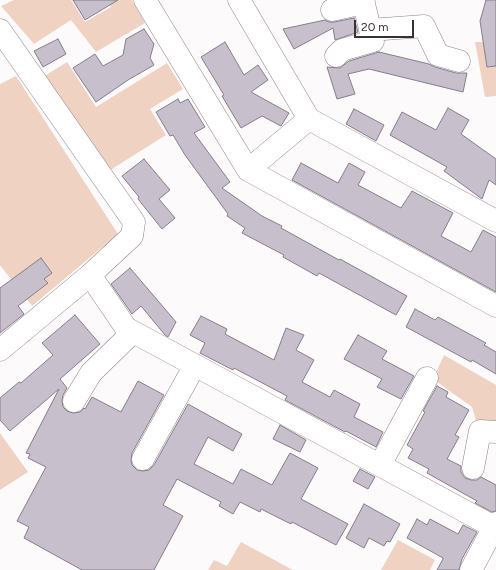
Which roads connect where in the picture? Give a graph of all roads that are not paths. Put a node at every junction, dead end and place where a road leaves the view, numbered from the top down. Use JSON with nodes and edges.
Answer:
{"nodes":[{"id":1,"x":145,"y":0,"type":"edge"},
{"id":2,"x":239,"y":0,"type":"edge"},
{"id":3,"x":363,"y":1,"type":"edge"},
{"id":4,"x":332,"y":10,"type":"dead end"},
{"id":5,"x":0,"y":30,"type":"edge"},
{"id":6,"x":370,"y":30,"type":"junction"},
{"id":7,"x":336,"y":56,"type":"dead end"},
{"id":8,"x":459,"y":62,"type":"dead end"},
{"id":9,"x":309,"y":119,"type":"junction"},
{"id":10,"x":248,"y":170,"type":"junction"},
{"id":11,"x":496,"y":221,"type":"edge"},
{"id":12,"x":90,"y":275,"type":"junction"},
{"id":13,"x":496,"y":306,"type":"edge"},
{"id":14,"x":133,"y":332,"type":"junction"},
{"id":15,"x":0,"y":350,"type":"edge"},
{"id":16,"x":195,"y":365,"type":"junction"},
{"id":17,"x":426,"y":378,"type":"dead end"},
{"id":18,"x":74,"y":401,"type":"dead end"},
{"id":19,"x":496,"y":432,"type":"edge"},
{"id":20,"x":144,"y":459,"type":"dead end"},
{"id":21,"x":380,"y":465,"type":"junction"},
{"id":22,"x":473,"y":468,"type":"dead end"},
{"id":23,"x":495,"y":525,"type":"edge"},
{"id":24,"x":471,"y":570,"type":"edge"}],
"edges":[{"from":1,"to":10,"type":"street"},
{"from":2,"to":9,"type":"street"},
{"from":3,"to":4,"type":"street"},
{"from":3,"to":6,"type":"street"},
{"from":5,"to":12,"type":"street"},
{"from":6,"to":7,"type":"street"},
{"from":6,"to":8,"type":"street"},
{"from":9,"to":10,"type":"street"},
{"from":9,"to":11,"type":"street"},
{"from":10,"to":13,"type":"street"},
{"from":12,"to":14,"type":"street"},
{"from":12,"to":15,"type":"street"},
{"from":14,"to":16,"type":"street"},
{"from":14,"to":18,"type":"street"},
{"from":16,"to":20,"type":"street"},
{"from":16,"to":21,"type":"street"},
{"from":17,"to":21,"type":"street"},
{"from":19,"to":22,"type":"street"},
{"from":21,"to":23,"type":"street"},
{"from":23,"to":24,"type":"street"}]}
